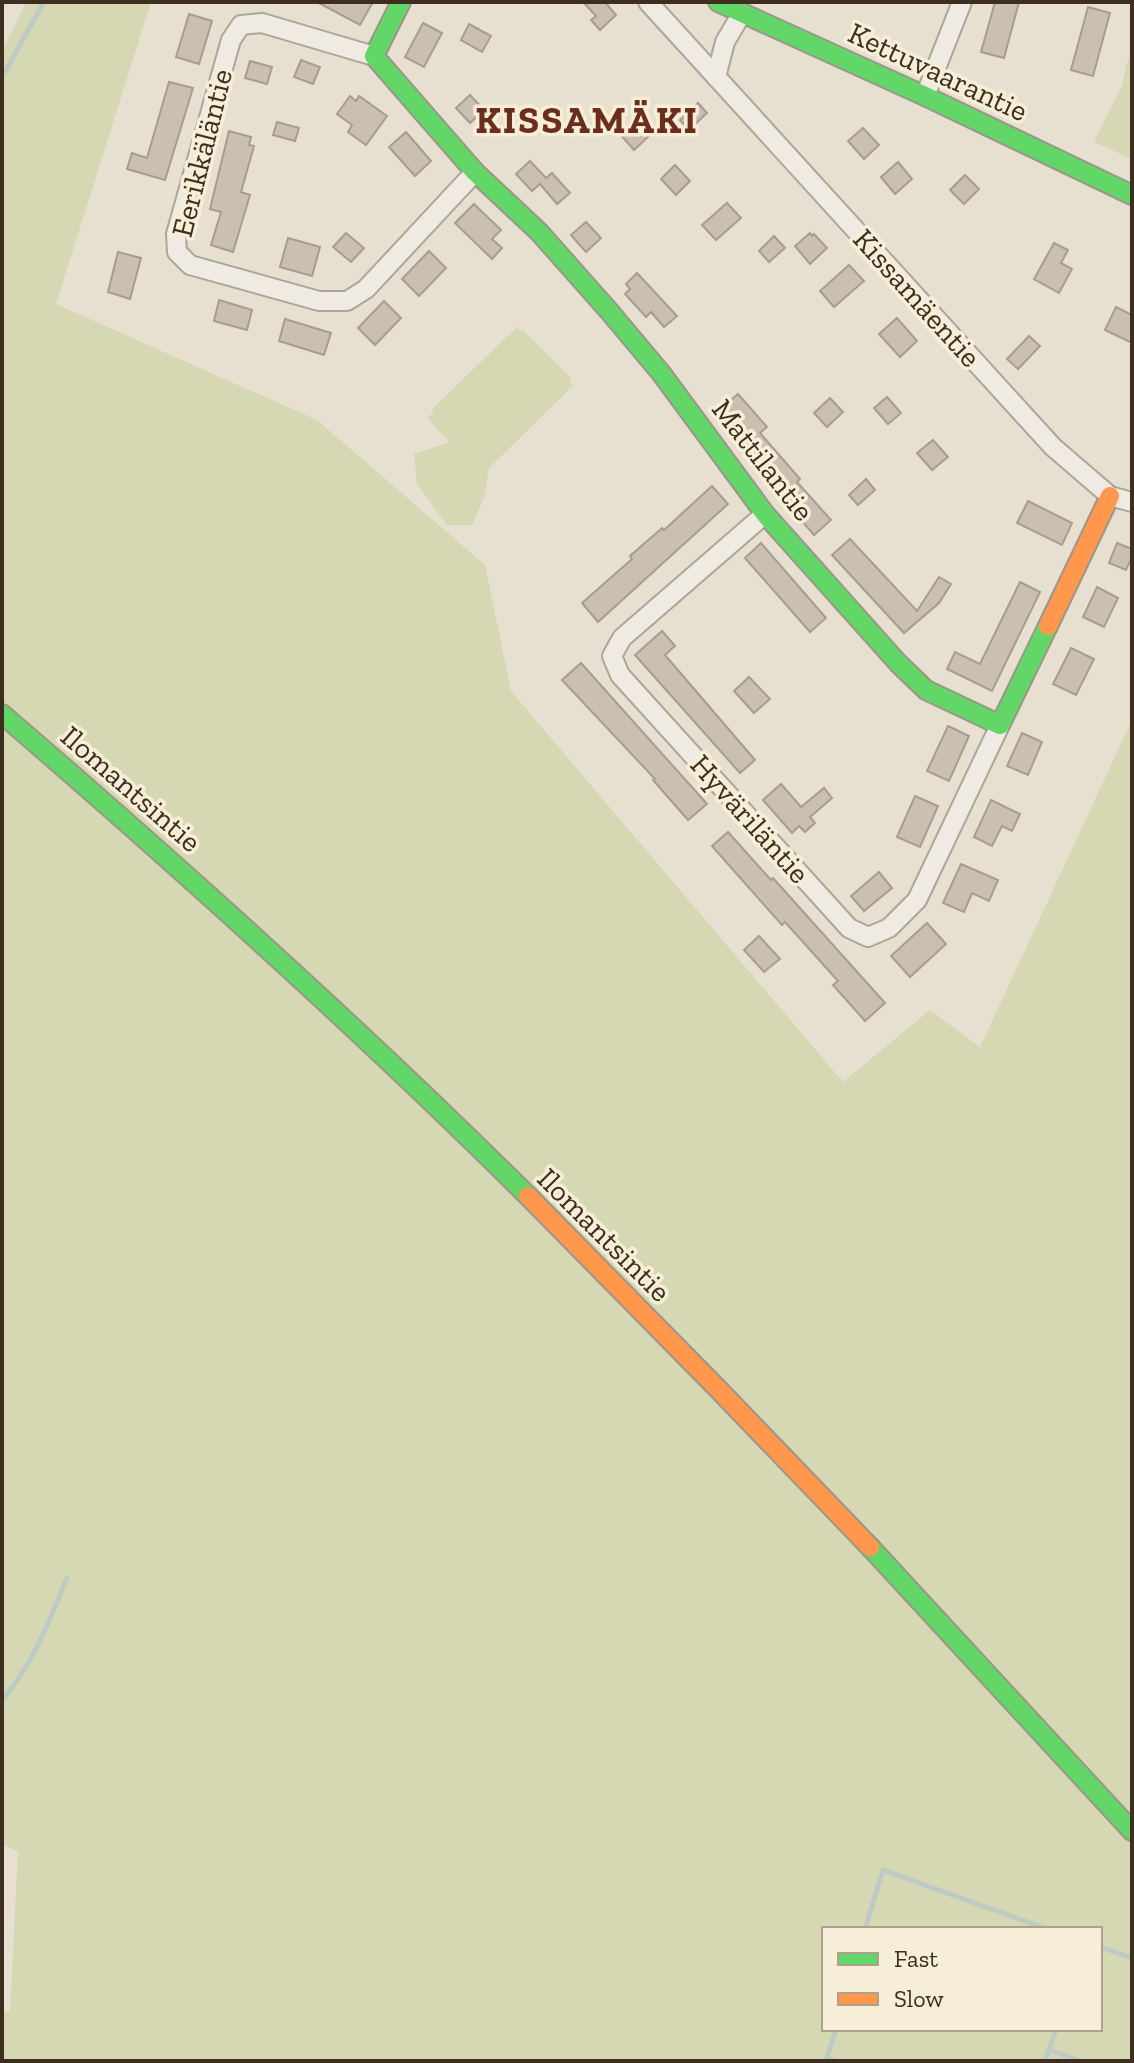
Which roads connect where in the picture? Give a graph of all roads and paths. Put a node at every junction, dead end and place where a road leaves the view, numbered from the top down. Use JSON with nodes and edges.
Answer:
{"nodes":[{"id":1,"x":401,"y":2,"type":"edge"},
{"id":2,"x":648,"y":2,"type":"edge"},
{"id":3,"x":718,"y":2,"type":"edge"},
{"id":4,"x":962,"y":2,"type":"edge"},
{"id":5,"x":742,"y":13,"type":"junction"},
{"id":6,"x":374,"y":56,"type":"junction"},
{"id":7,"x":716,"y":77,"type":"junction"},
{"id":8,"x":925,"y":96,"type":"junction"},
{"id":9,"x":475,"y":172,"type":"junction"},
{"id":10,"x":1132,"y":195,"type":"edge"},
{"id":11,"x":1110,"y":496,"type":"junction"},
{"id":12,"x":1132,"y":502,"type":"edge"},
{"id":13,"x":765,"y":514,"type":"junction"},
{"id":14,"x":2,"y":714,"type":"edge"},
{"id":15,"x":1000,"y":725,"type":"junction"},
{"id":16,"x":1132,"y":1831,"type":"edge"}],
"edges":[{"from":1,"to":6,"type":"street"},
{"from":2,"to":7,"type":"street","name":"Kissamäentie"},
{"from":3,"to":5,"type":"street","name":"Kettuvaarantie"},
{"from":4,"to":8,"type":"street"},
{"from":5,"to":7,"type":"street"},
{"from":5,"to":8,"type":"street","name":"Kettuvaarantie"},
{"from":6,"to":9,"type":"street","name":"Mattilantie"},
{"from":6,"to":9,"type":"street","name":"Eerikkäläntie"},
{"from":7,"to":11,"type":"street","name":"Kissamäentie"},
{"from":8,"to":10,"type":"street","name":"Kettuvaarantie"},
{"from":9,"to":13,"type":"street","name":"Mattilantie"},
{"from":11,"to":12,"type":"street","name":"Kissamäentie"},
{"from":11,"to":15,"type":"street"},
{"from":13,"to":15,"type":"street","name":"Mattilantie"},
{"from":13,"to":15,"type":"street","name":"Hyväriläntie"},
{"from":14,"to":16,"type":"street","name":"Ilomantsintie"}]}
